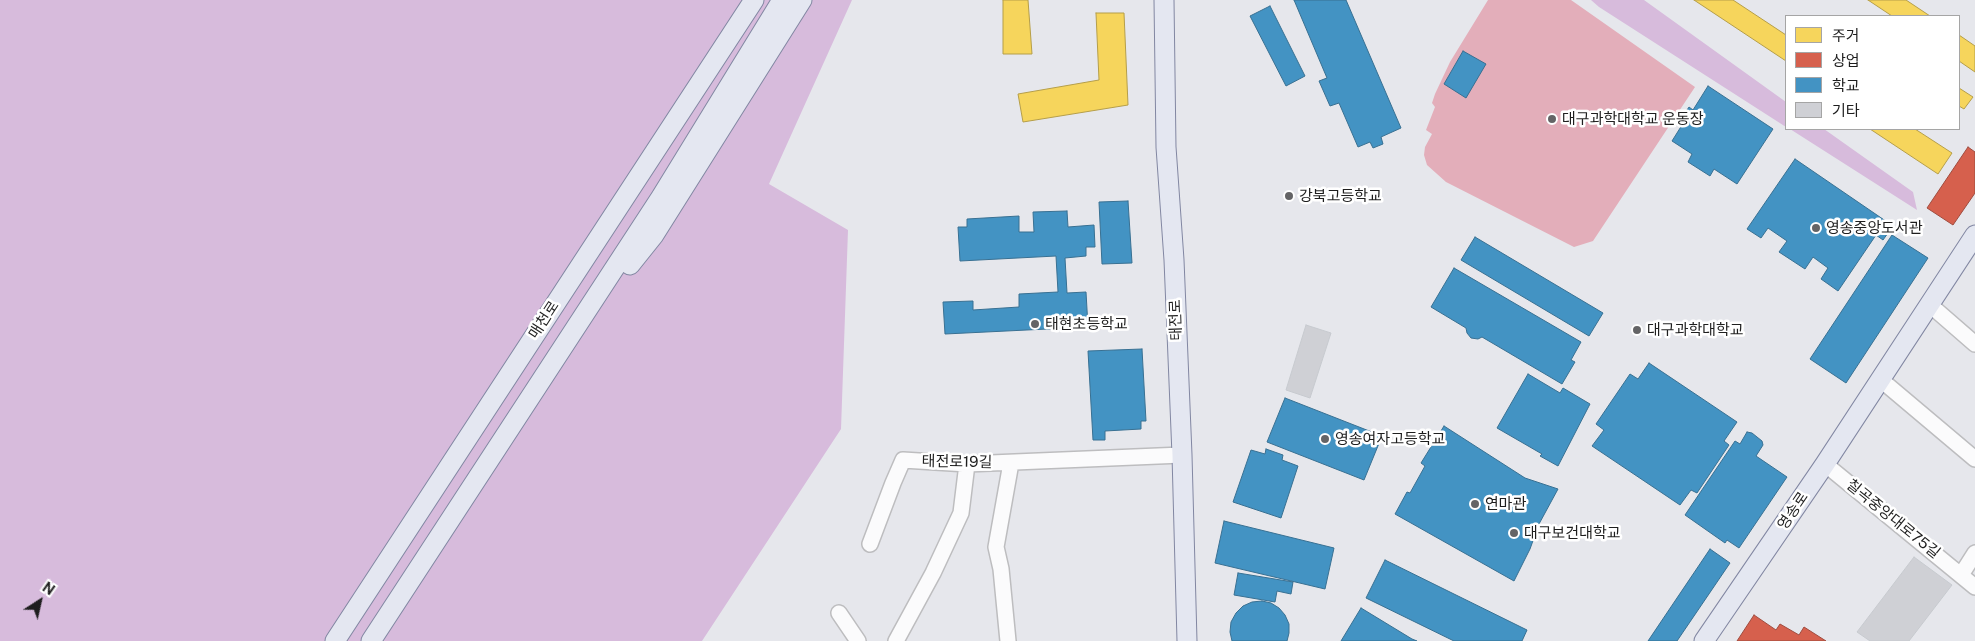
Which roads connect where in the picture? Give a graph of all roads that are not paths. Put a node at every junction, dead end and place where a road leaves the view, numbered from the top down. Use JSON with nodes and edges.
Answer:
{"nodes":[{"id":1,"x":741,"y":0,"type":"edge"},
{"id":2,"x":754,"y":0,"type":"edge"},
{"id":3,"x":782,"y":0,"type":"edge"},
{"id":4,"x":802,"y":0,"type":"edge"},
{"id":5,"x":1164,"y":0,"type":"edge"},
{"id":6,"x":1975,"y":235,"type":"edge"},
{"id":7,"x":557,"y":301,"type":"junction"},
{"id":8,"x":1929,"y":304,"type":"junction"},
{"id":9,"x":567,"y":341,"type":"junction"},
{"id":10,"x":1975,"y":344,"type":"edge"},
{"id":11,"x":1880,"y":379,"type":"junction"},
{"id":12,"x":1182,"y":455,"type":"junction"},
{"id":13,"x":1975,"y":459,"type":"edge"},
{"id":14,"x":1011,"y":463,"type":"junction"},
{"id":15,"x":967,"y":464,"type":"junction"},
{"id":16,"x":1825,"y":464,"type":"junction"},
{"id":17,"x":870,"y":544,"type":"dead end"},
{"id":18,"x":1975,"y":553,"type":"edge"},
{"id":19,"x":1961,"y":575,"type":"junction"},
{"id":20,"x":1975,"y":586,"type":"edge"},
{"id":21,"x":839,"y":613,"type":"dead end"},
{"id":22,"x":335,"y":641,"type":"edge"},
{"id":23,"x":371,"y":641,"type":"edge"},
{"id":24,"x":858,"y":641,"type":"edge"},
{"id":25,"x":896,"y":641,"type":"edge"},
{"id":26,"x":1008,"y":641,"type":"edge"},
{"id":27,"x":1187,"y":641,"type":"edge"},
{"id":28,"x":1704,"y":641,"type":"edge"}],
"edges":[{"from":1,"to":7,"type":"main road"},
{"from":2,"to":7,"type":"main road","name":"매천로"},
{"from":3,"to":9,"type":"main road","name":"매천로"},
{"from":4,"to":9,"type":"main road"},
{"from":5,"to":12,"type":"main road","name":"태전로"},
{"from":6,"to":8,"type":"main road","name":"영송로"},
{"from":7,"to":22,"type":"main road","name":"매천로"},
{"from":8,"to":10,"type":"street"},
{"from":8,"to":11,"type":"main road","name":"영송로"},
{"from":9,"to":23,"type":"main road","name":"매천로"},
{"from":11,"to":13,"type":"street"},
{"from":11,"to":16,"type":"main road","name":"영송로"},
{"from":12,"to":14,"type":"street","name":"태전로19길"},
{"from":12,"to":27,"type":"main road","name":"태전로"},
{"from":14,"to":15,"type":"street","name":"태전로19길"},
{"from":14,"to":26,"type":"street","name":"태전로19길"},
{"from":15,"to":17,"type":"street","name":"태전로19길"},
{"from":15,"to":25,"type":"street"},
{"from":16,"to":19,"type":"street","name":"칠곡중앙대로75길"},
{"from":16,"to":28,"type":"main road","name":"영송로"},
{"from":18,"to":19,"type":"street"},
{"from":19,"to":20,"type":"street","name":"칠곡중앙대로75길"},
{"from":21,"to":24,"type":"street"}]}
